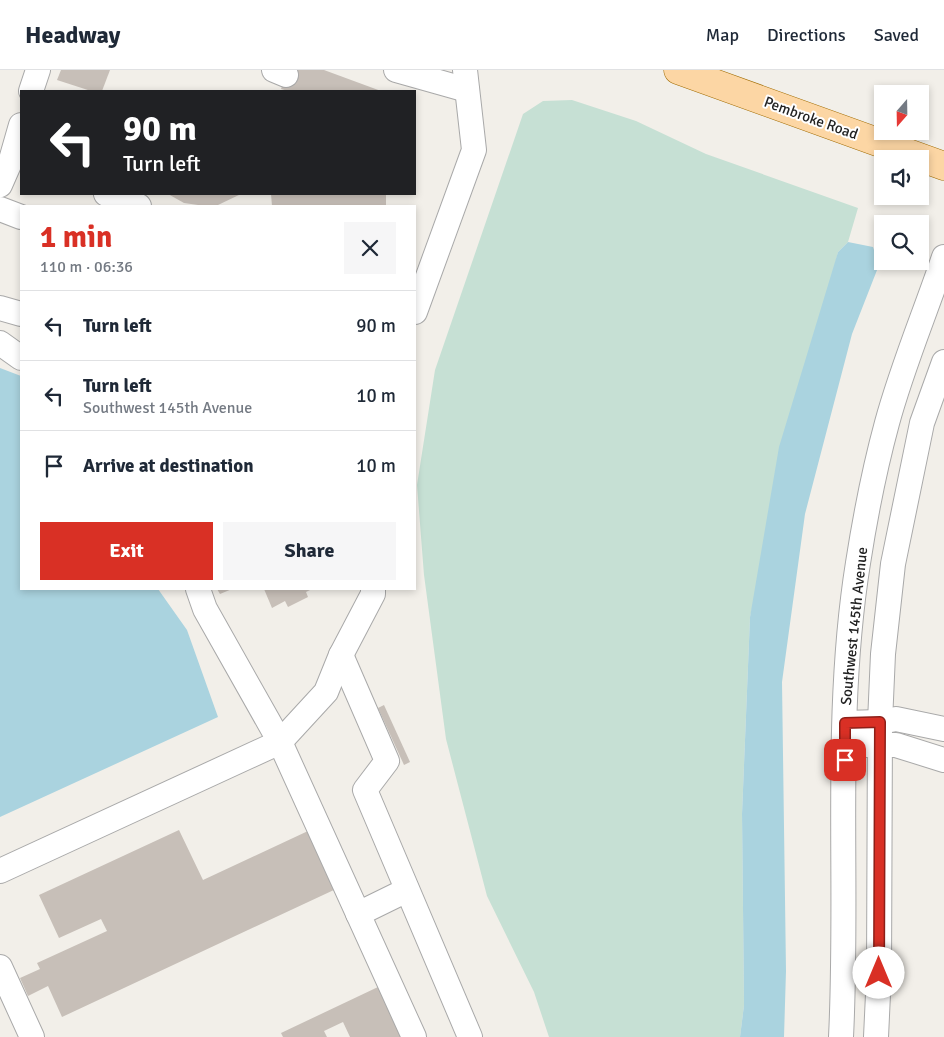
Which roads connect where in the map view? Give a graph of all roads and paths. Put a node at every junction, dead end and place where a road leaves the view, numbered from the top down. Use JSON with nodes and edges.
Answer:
{"nodes":[{"id":1,"x":38,"y":70,"type":"edge"},
{"id":2,"x":396,"y":70,"type":"edge"},
{"id":3,"x":678,"y":70,"type":"edge"},
{"id":4,"x":466,"y":80,"type":"edge"},
{"id":5,"x":32,"y":90,"type":"edge"},
{"id":6,"x":20,"y":133,"type":"edge"},
{"id":7,"x":16,"y":162,"type":"edge"},
{"id":8,"x":944,"y":166,"type":"edge"},
{"id":9,"x":0,"y":185,"type":"edge"},
{"id":10,"x":109,"y":195,"type":"edge"},
{"id":11,"x":136,"y":205,"type":"edge"},
{"id":12,"x":0,"y":209,"type":"edge"},
{"id":13,"x":20,"y":216,"type":"edge"},
{"id":14,"x":944,"y":257,"type":"edge"},
{"id":15,"x":0,"y":308,"type":"edge"},
{"id":16,"x":416,"y":309,"type":"edge"},
{"id":17,"x":20,"y":314,"type":"edge"},
{"id":18,"x":0,"y":343,"type":"edge"},
{"id":19,"x":20,"y":357,"type":"edge"},
{"id":20,"x":944,"y":362,"type":"edge"},
{"id":21,"x":198,"y":590,"type":"edge"},
{"id":22,"x":373,"y":590,"type":"edge"},
{"id":23,"x":341,"y":655,"type":"junction"},
{"id":24,"x":944,"y":729,"type":"edge"},
{"id":25,"x":880,"y":733,"type":"junction"},
{"id":26,"x":845,"y":734,"type":"junction"},
{"id":27,"x":280,"y":742,"type":"junction"},
{"id":28,"x":944,"y":760,"type":"edge"},
{"id":29,"x":0,"y":871,"type":"edge"},
{"id":30,"x":407,"y":890,"type":"junction"},
{"id":31,"x":358,"y":914,"type":"junction"},
{"id":32,"x":0,"y":967,"type":"edge"},
{"id":33,"x":32,"y":1037,"type":"edge"},
{"id":34,"x":414,"y":1037,"type":"edge"},
{"id":35,"x":470,"y":1037,"type":"edge"},
{"id":36,"x":841,"y":1037,"type":"edge"},
{"id":37,"x":876,"y":1037,"type":"edge"}],
"edges":[{"from":1,"to":5,"type":"street"},
{"from":2,"to":4,"type":"street"},
{"from":3,"to":8,"type":"main road","name":"Pembroke Road"},
{"from":4,"to":16,"type":"street"},
{"from":6,"to":7,"type":"street"},
{"from":7,"to":9,"type":"street"},
{"from":10,"to":11,"type":"street"},
{"from":12,"to":13,"type":"street"},
{"from":14,"to":26,"type":"street","name":"Southwest 145th Avenue"},
{"from":15,"to":17,"type":"street"},
{"from":18,"to":19,"type":"street"},
{"from":20,"to":25,"type":"street"},
{"from":21,"to":27,"type":"street"},
{"from":22,"to":23,"type":"street"},
{"from":23,"to":27,"type":"street"},
{"from":23,"to":30,"type":"street"},
{"from":24,"to":25,"type":"street"},
{"from":25,"to":26,"type":"street"},
{"from":25,"to":28,"type":"street"},
{"from":25,"to":37,"type":"street"},
{"from":26,"to":36,"type":"street","name":"Southwest 145th Avenue"},
{"from":27,"to":29,"type":"street"},
{"from":27,"to":31,"type":"street"},
{"from":30,"to":31,"type":"street"},
{"from":30,"to":35,"type":"street"},
{"from":31,"to":34,"type":"street"},
{"from":32,"to":33,"type":"street"}]}
